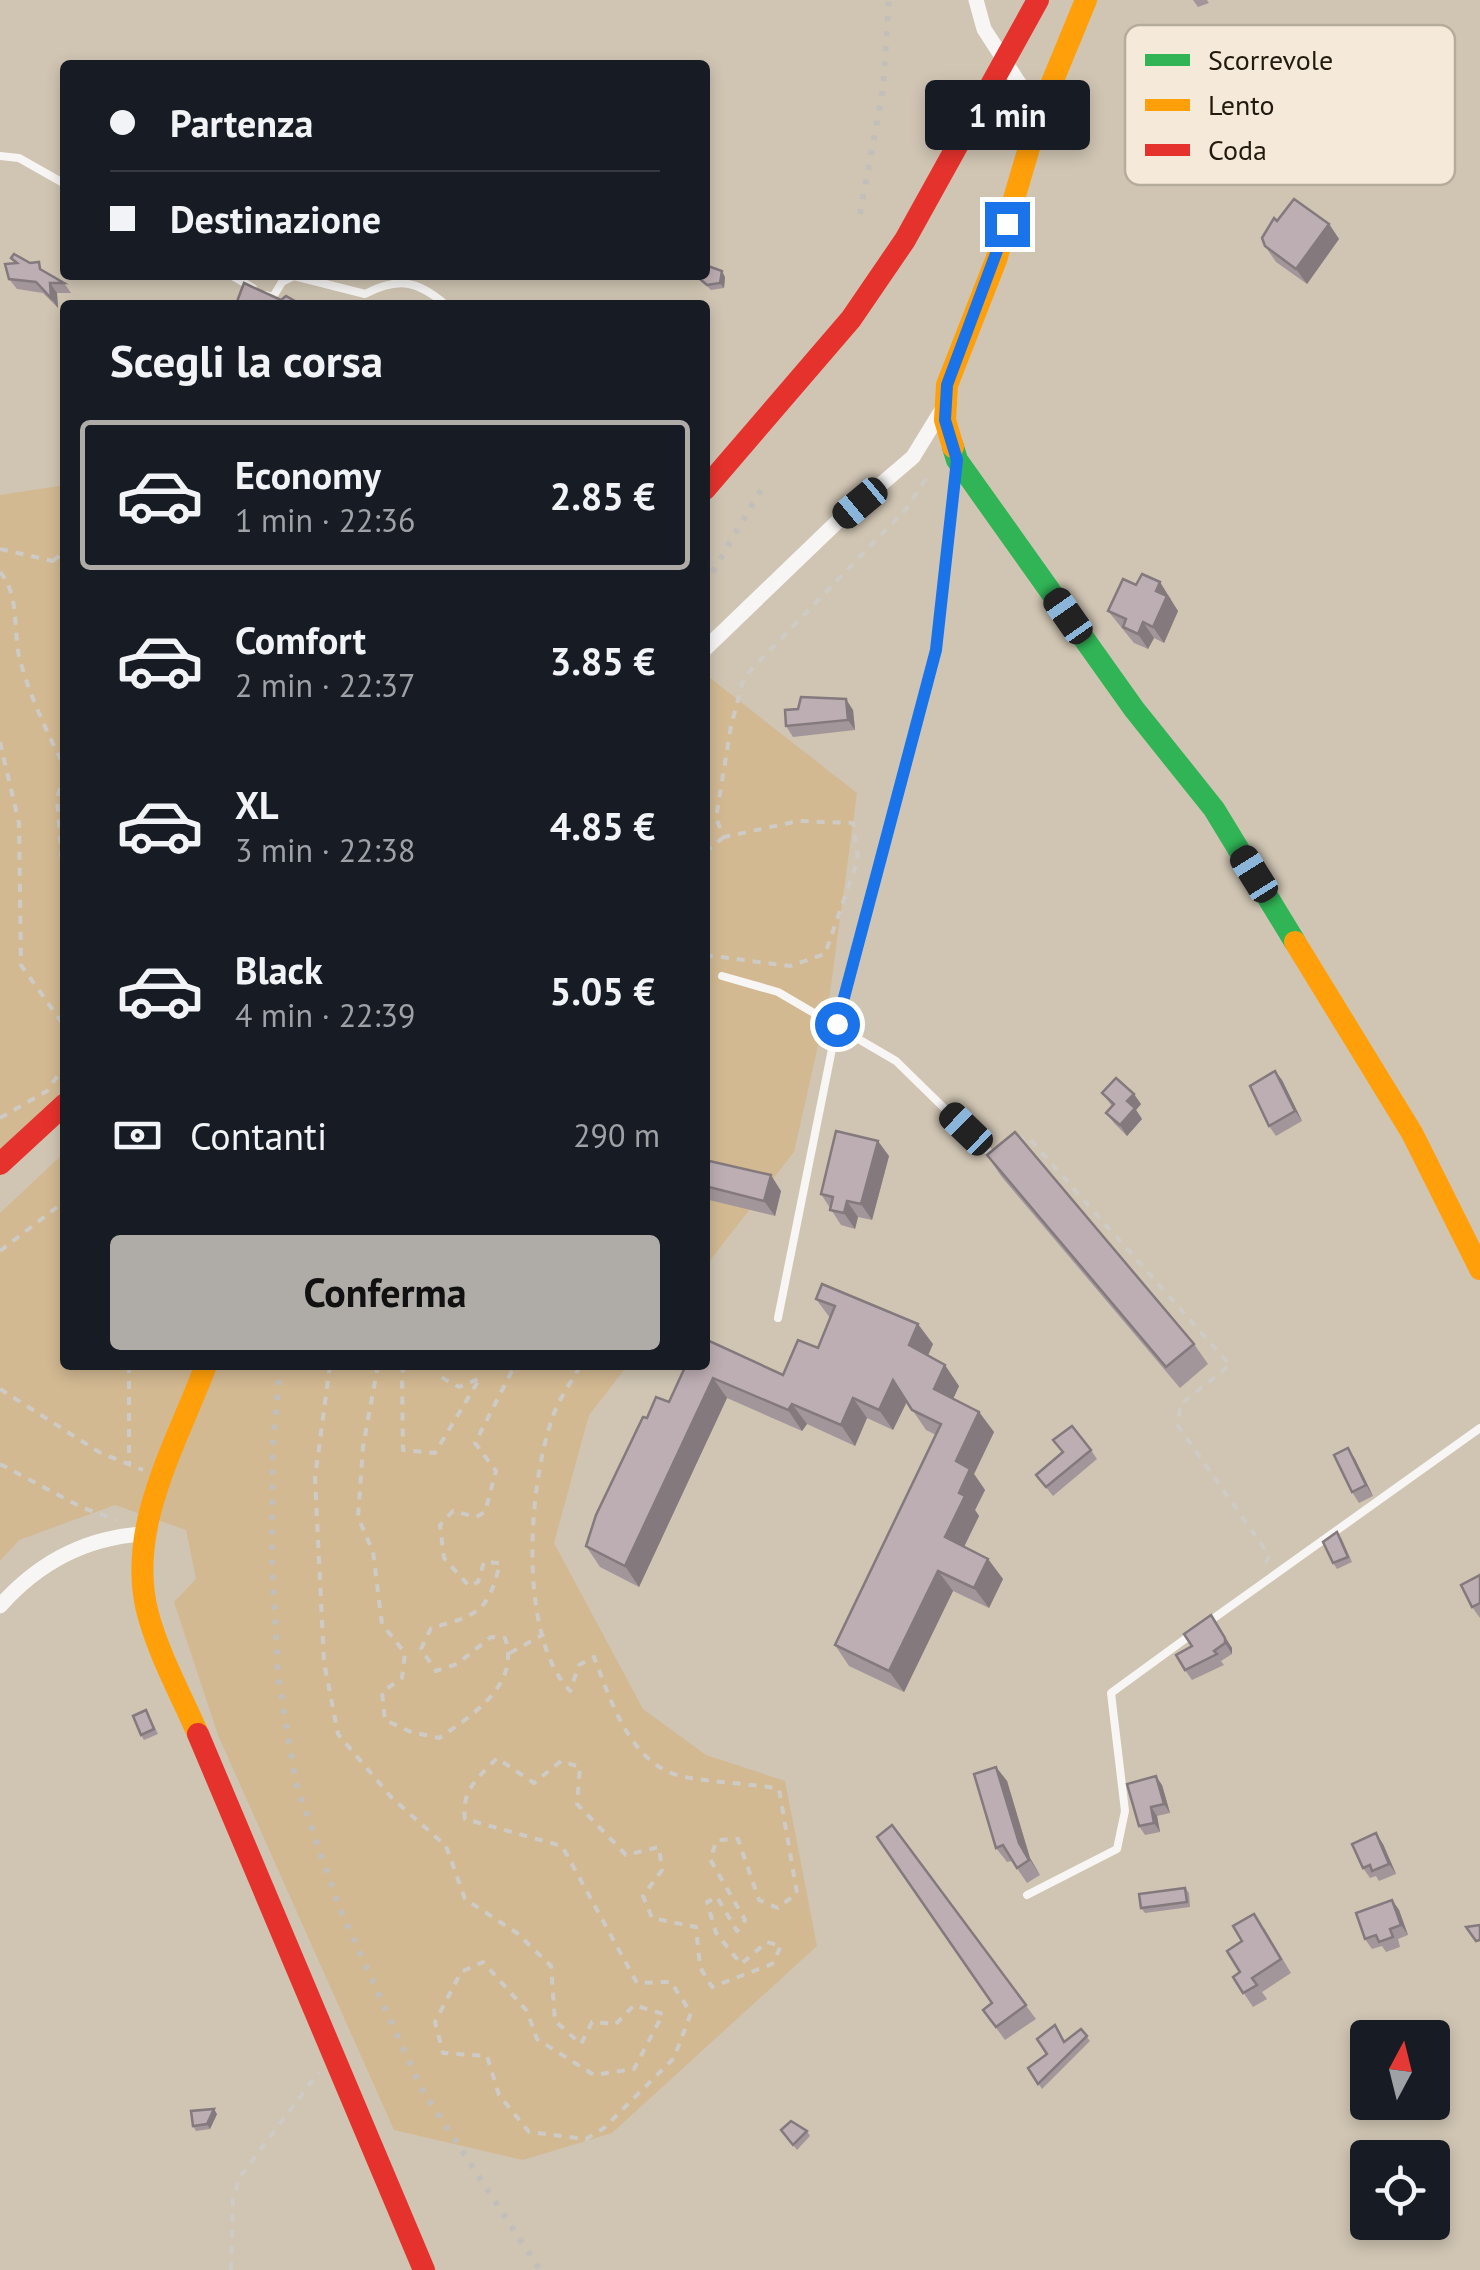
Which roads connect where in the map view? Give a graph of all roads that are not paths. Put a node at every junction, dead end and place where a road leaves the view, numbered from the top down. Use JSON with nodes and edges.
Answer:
{"nodes":[{"id":1,"x":976,"y":0,"type":"edge"},
{"id":2,"x":1038,"y":0,"type":"edge"},
{"id":3,"x":1086,"y":0,"type":"edge"},
{"id":4,"x":1039,"y":114,"type":"junction"},
{"id":5,"x":0,"y":156,"type":"edge"},
{"id":6,"x":60,"y":181,"type":"edge"},
{"id":7,"x":241,"y":280,"type":"edge"},
{"id":8,"x":286,"y":280,"type":"edge"},
{"id":9,"x":310,"y":280,"type":"edge"},
{"id":10,"x":392,"y":280,"type":"edge"},
{"id":11,"x":392,"y":280,"type":"edge"},
{"id":12,"x":438,"y":300,"type":"edge"},
{"id":13,"x":946,"y":404,"type":"junction"},
{"id":14,"x":957,"y":460,"type":"junction"},
{"id":15,"x":710,"y":483,"type":"edge"},
{"id":16,"x":710,"y":645,"type":"edge"},
{"id":17,"x":722,"y":976,"type":"dead end"},
{"id":18,"x":837,"y":1024,"type":"junction"},
{"id":19,"x":60,"y":1109,"type":"edge"},
{"id":20,"x":990,"y":1152,"type":"edge"},
{"id":21,"x":0,"y":1164,"type":"edge"},
{"id":22,"x":1480,"y":1269,"type":"edge"},
{"id":23,"x":778,"y":1318,"type":"dead end"},
{"id":24,"x":204,"y":1370,"type":"edge"},
{"id":25,"x":1480,"y":1428,"type":"edge"},
{"id":26,"x":143,"y":1530,"type":"junction"},
{"id":27,"x":0,"y":1606,"type":"edge"},
{"id":28,"x":1027,"y":1895,"type":"dead end"},
{"id":29,"x":424,"y":2270,"type":"edge"}],
"edges":[{"from":1,"to":4,"type":"street"},
{"from":2,"to":15,"type":"street"},
{"from":3,"to":4,"type":"street"},
{"from":4,"to":13,"type":"street"},
{"from":5,"to":6,"type":"lane"},
{"from":7,"to":8,"type":"lane"},
{"from":9,"to":10,"type":"lane"},
{"from":11,"to":12,"type":"lane"},
{"from":13,"to":14,"type":"street"},
{"from":13,"to":16,"type":"street"},
{"from":14,"to":18,"type":"lane"},
{"from":14,"to":22,"type":"street"},
{"from":17,"to":18,"type":"lane"},
{"from":18,"to":20,"type":"lane"},
{"from":18,"to":23,"type":"lane"},
{"from":19,"to":21,"type":"street"},
{"from":24,"to":26,"type":"street"},
{"from":25,"to":28,"type":"lane"},
{"from":26,"to":27,"type":"street"},
{"from":26,"to":29,"type":"street"}]}
